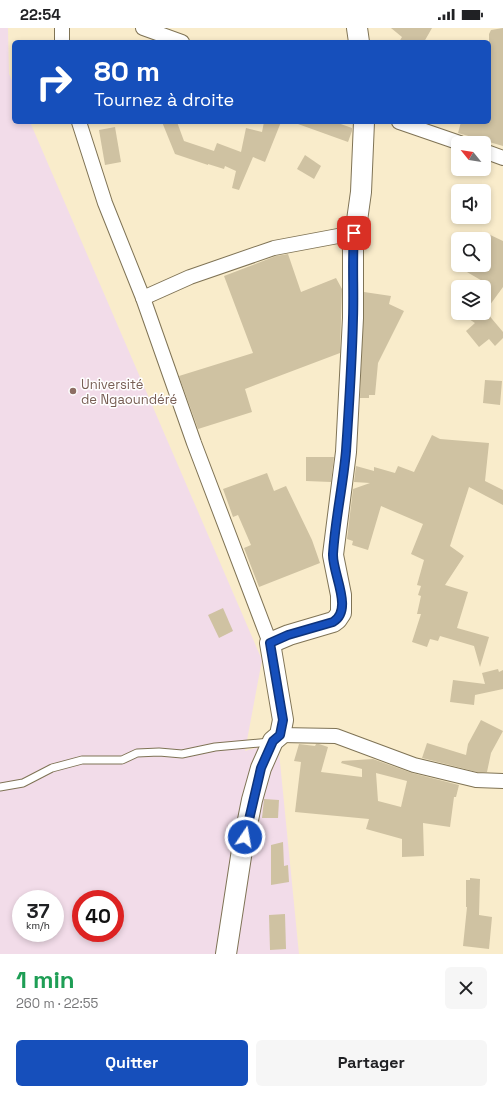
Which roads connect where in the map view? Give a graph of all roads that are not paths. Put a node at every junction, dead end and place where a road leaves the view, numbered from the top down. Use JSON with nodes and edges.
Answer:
{"nodes":[{"id":1,"x":62,"y":28,"type":"edge"},
{"id":2,"x":143,"y":28,"type":"edge"},
{"id":3,"x":358,"y":28,"type":"edge"},
{"id":4,"x":62,"y":40,"type":"edge"},
{"id":5,"x":176,"y":40,"type":"edge"},
{"id":6,"x":359,"y":40,"type":"edge"},
{"id":7,"x":80,"y":124,"type":"edge"},
{"id":8,"x":364,"y":124,"type":"edge"},
{"id":9,"x":405,"y":124,"type":"edge"},
{"id":10,"x":451,"y":140,"type":"edge"},
{"id":11,"x":491,"y":154,"type":"edge"},
{"id":12,"x":503,"y":158,"type":"edge"},
{"id":13,"x":354,"y":233,"type":"junction"},
{"id":14,"x":143,"y":298,"type":"junction"},
{"id":15,"x":270,"y":643,"type":"junction"},
{"id":16,"x":277,"y":738,"type":"junction"},
{"id":17,"x":503,"y":781,"type":"edge"},
{"id":18,"x":0,"y":787,"type":"edge"},
{"id":19,"x":226,"y":954,"type":"edge"}],
"edges":[{"from":1,"to":4,"type":"street"},
{"from":2,"to":5,"type":"street"},
{"from":3,"to":6,"type":"street"},
{"from":7,"to":14,"type":"street"},
{"from":8,"to":13,"type":"street"},
{"from":9,"to":10,"type":"street"},
{"from":11,"to":12,"type":"street"},
{"from":13,"to":14,"type":"street"},
{"from":13,"to":15,"type":"street"},
{"from":14,"to":15,"type":"street"},
{"from":15,"to":16,"type":"street"},
{"from":16,"to":17,"type":"street"},
{"from":16,"to":18,"type":"lane"},
{"from":16,"to":19,"type":"street"}]}
